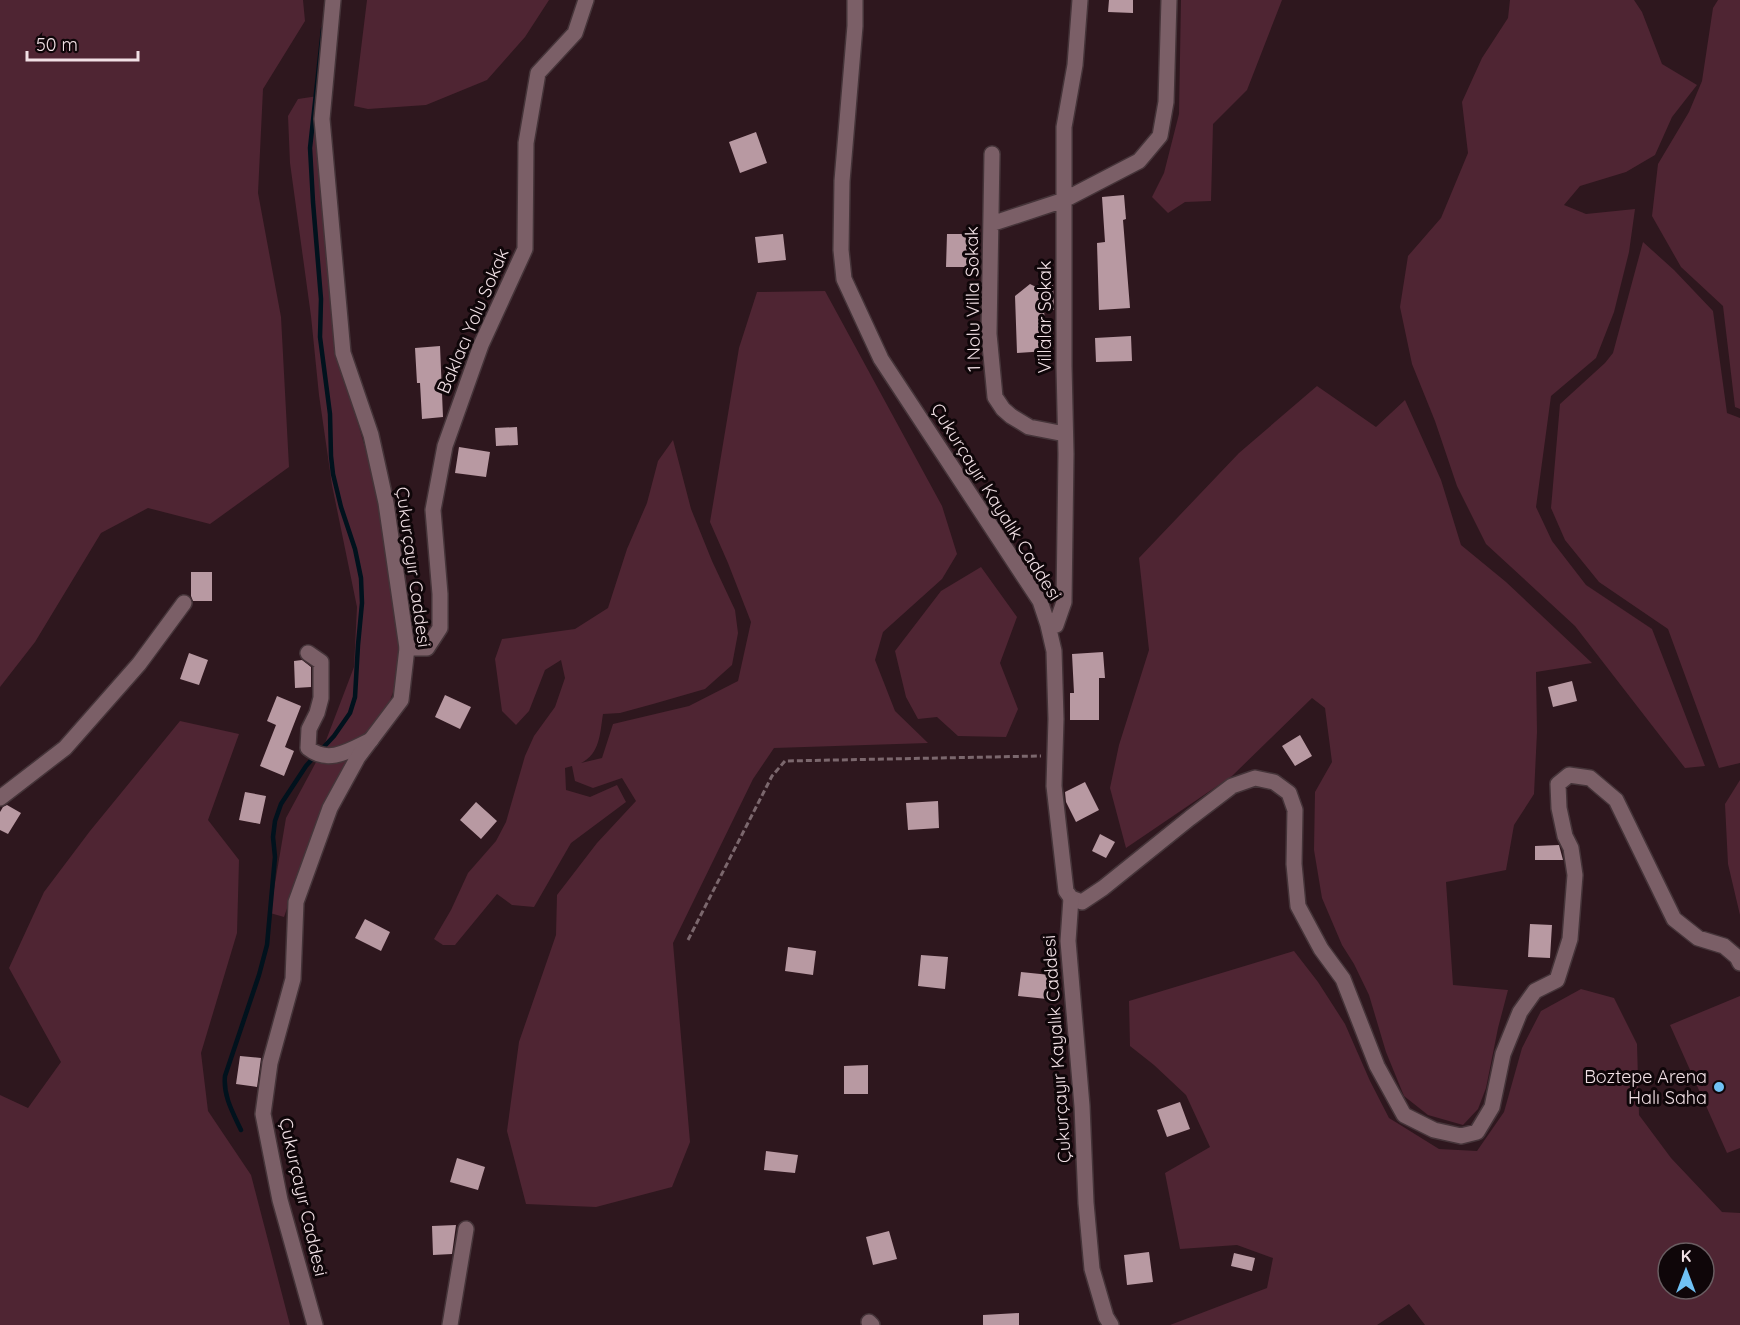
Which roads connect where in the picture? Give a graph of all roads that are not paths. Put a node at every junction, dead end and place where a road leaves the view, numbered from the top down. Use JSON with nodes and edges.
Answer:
{"nodes":[{"id":1,"x":333,"y":0,"type":"edge"},
{"id":2,"x":586,"y":0,"type":"edge"},
{"id":3,"x":855,"y":0,"type":"edge"},
{"id":4,"x":1080,"y":0,"type":"edge"},
{"id":5,"x":1169,"y":0,"type":"edge"},
{"id":6,"x":992,"y":154,"type":"dead end"},
{"id":7,"x":1064,"y":200,"type":"junction"},
{"id":8,"x":991,"y":224,"type":"junction"},
{"id":9,"x":1065,"y":434,"type":"junction"},
{"id":10,"x":184,"y":603,"type":"dead end"},
{"id":11,"x":1048,"y":625,"type":"junction"},
{"id":12,"x":407,"y":648,"type":"junction"},
{"id":13,"x":308,"y":653,"type":"dead end"},
{"id":14,"x":371,"y":740,"type":"junction"},
{"id":15,"x":0,"y":798,"type":"edge"},
{"id":16,"x":1071,"y":898,"type":"junction"},
{"id":17,"x":1740,"y":963,"type":"edge"},
{"id":18,"x":466,"y":1229,"type":"dead end"},
{"id":19,"x":315,"y":1325,"type":"edge"},
{"id":20,"x":450,"y":1325,"type":"edge"},
{"id":21,"x":1111,"y":1325,"type":"edge"}],
"edges":[{"from":1,"to":12,"type":"street","name":"Çukurçayır Caddesi"},
{"from":2,"to":12,"type":"street","name":"Baklacı Yolu Sokak"},
{"from":3,"to":11,"type":"street","name":"Çukurçayır Kayalık Caddesi"},
{"from":4,"to":7,"type":"street","name":"Villalar Sokak"},
{"from":5,"to":7,"type":"street"},
{"from":6,"to":8,"type":"street","name":"1 Nolu Villa Sokak"},
{"from":7,"to":8,"type":"street"},
{"from":7,"to":9,"type":"street","name":"Villalar Sokak"},
{"from":8,"to":9,"type":"street","name":"1 Nolu Villa Sokak"},
{"from":9,"to":11,"type":"street","name":"Villalar Sokak"},
{"from":10,"to":15,"type":"street"},
{"from":11,"to":16,"type":"street","name":"Çukurçayır Kayalık Caddesi"},
{"from":12,"to":14,"type":"street","name":"Çukurçayır Caddesi"},
{"from":13,"to":14,"type":"street"},
{"from":14,"to":19,"type":"street","name":"Çukurçayır Caddesi"},
{"from":16,"to":17,"type":"street"},
{"from":16,"to":21,"type":"street","name":"Çukurçayır Kayalık Caddesi"},
{"from":18,"to":20,"type":"street"}]}
